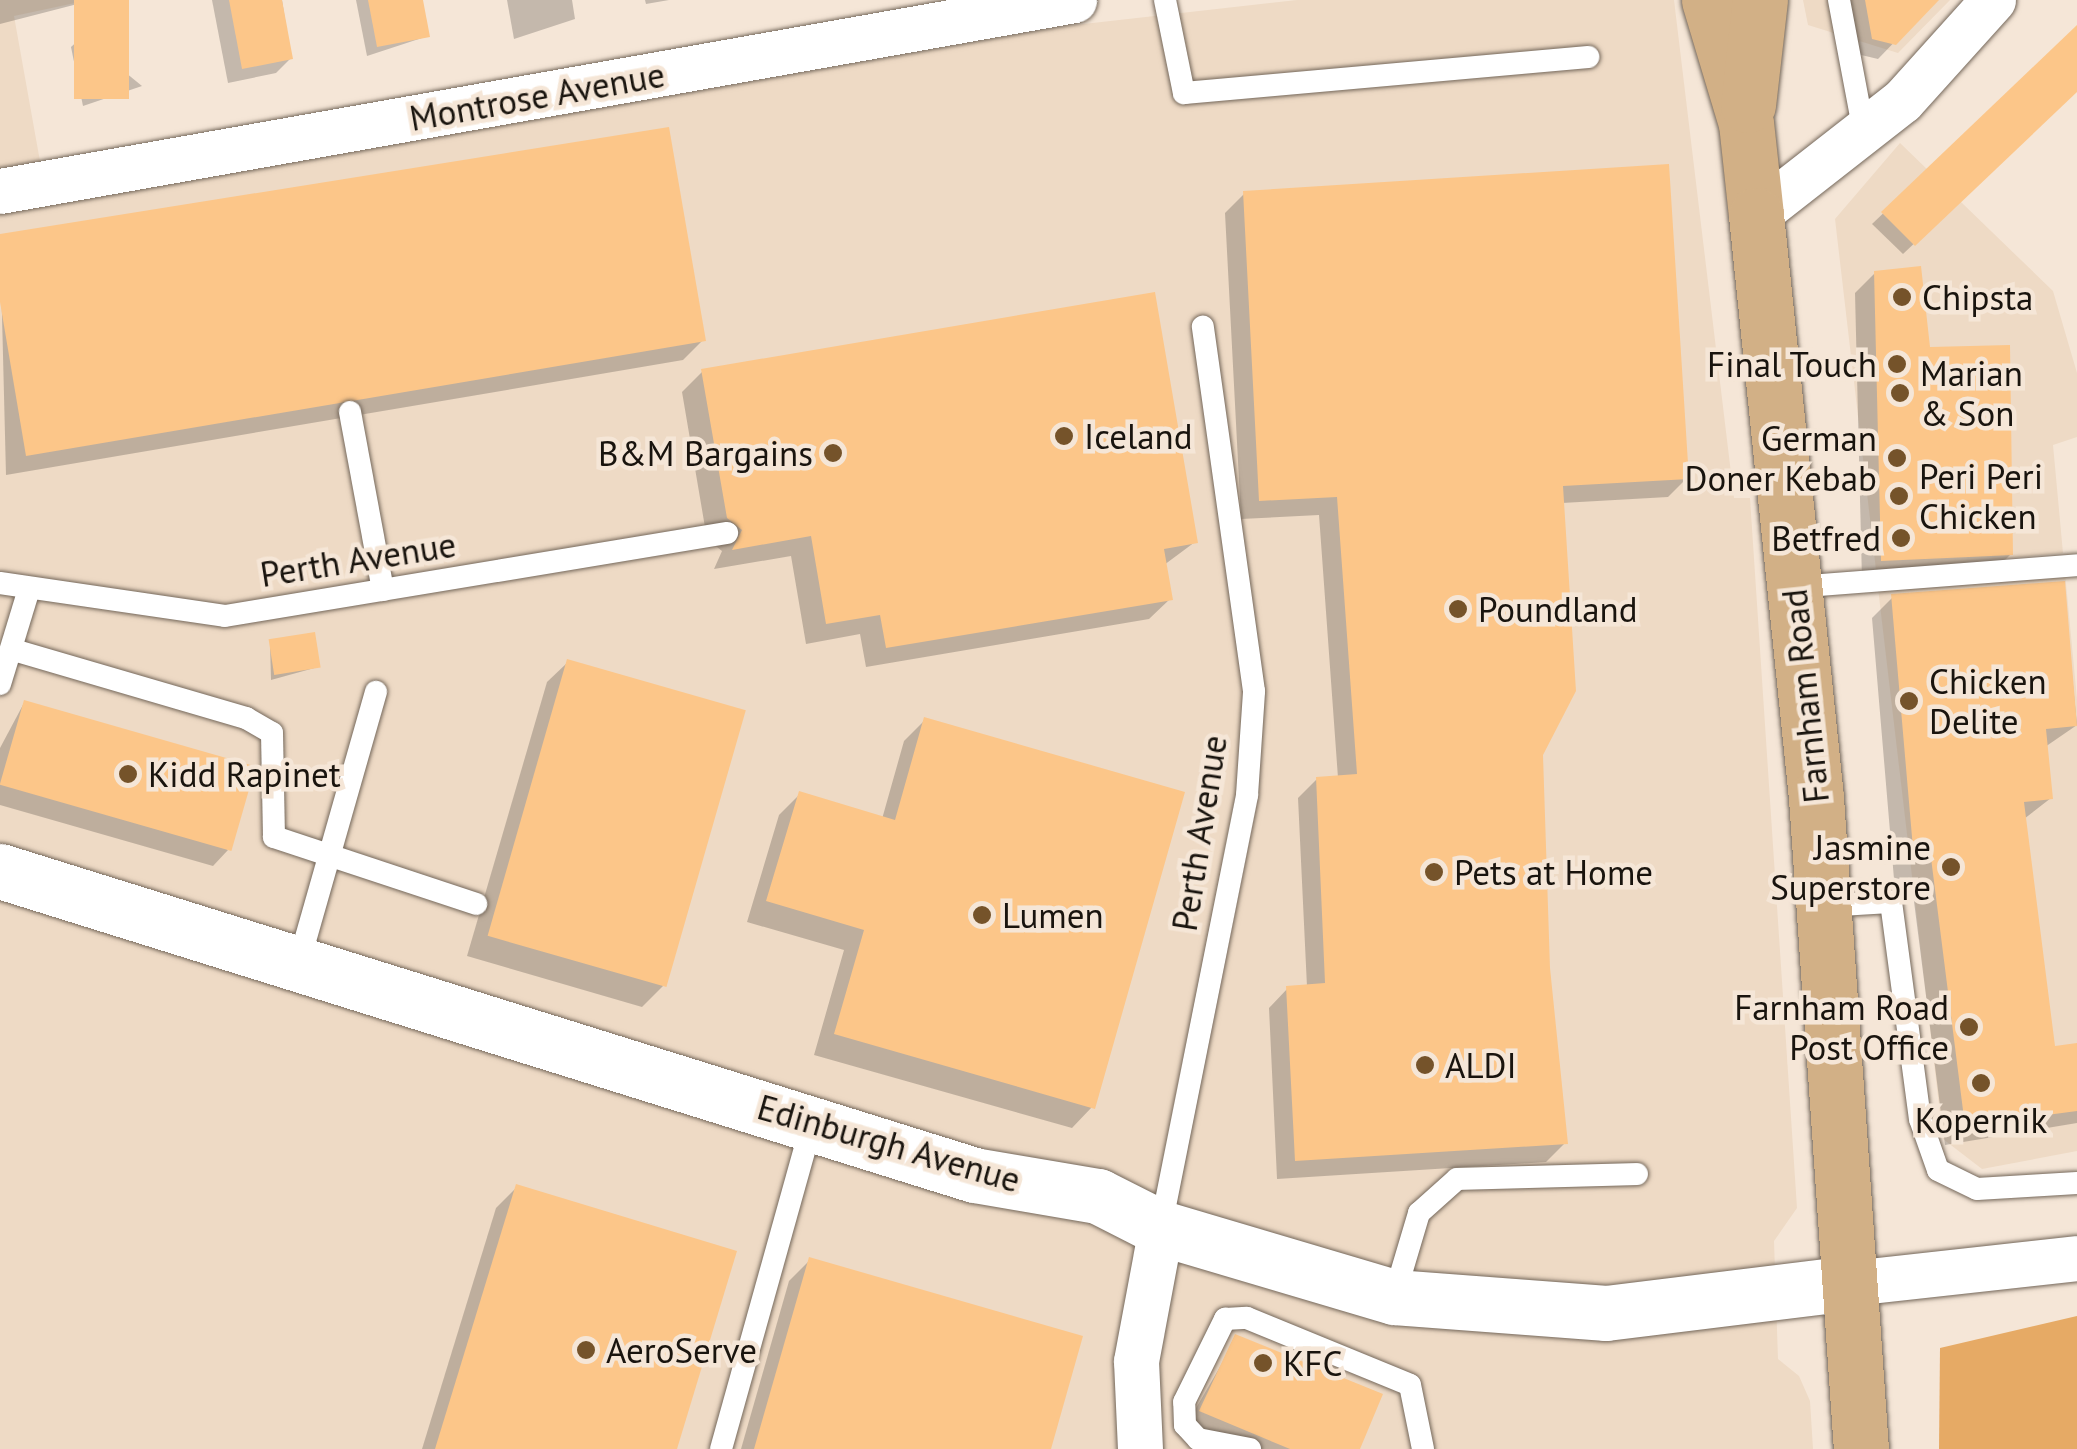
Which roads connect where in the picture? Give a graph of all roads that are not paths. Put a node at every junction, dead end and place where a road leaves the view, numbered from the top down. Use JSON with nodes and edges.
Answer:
{"nodes":[{"id":1,"x":1074,"y":0,"type":"edge"},
{"id":2,"x":1165,"y":0,"type":"edge"},
{"id":3,"x":1708,"y":0,"type":"edge"},
{"id":4,"x":1760,"y":0,"type":"edge"},
{"id":5,"x":1838,"y":0,"type":"edge"},
{"id":6,"x":1993,"y":0,"type":"edge"},
{"id":7,"x":1588,"y":58,"type":"dead end"},
{"id":8,"x":1746,"y":123,"type":"junction"},
{"id":9,"x":1864,"y":132,"type":"junction"},
{"id":10,"x":0,"y":191,"type":"edge"},
{"id":11,"x":1756,"y":214,"type":"junction"},
{"id":12,"x":1203,"y":327,"type":"dead end"},
{"id":13,"x":350,"y":412,"type":"dead end"},
{"id":14,"x":727,"y":533,"type":"dead end"},
{"id":15,"x":2077,"y":566,"type":"edge"},
{"id":16,"x":0,"y":583,"type":"edge"},
{"id":17,"x":1794,"y":586,"type":"junction"},
{"id":18,"x":29,"y":589,"type":"junction"},
{"id":19,"x":383,"y":590,"type":"junction"},
{"id":20,"x":17,"y":651,"type":"junction"},
{"id":21,"x":0,"y":684,"type":"edge"},
{"id":22,"x":376,"y":692,"type":"dead end"},
{"id":23,"x":328,"y":859,"type":"junction"},
{"id":24,"x":0,"y":871,"type":"edge"},
{"id":25,"x":476,"y":904,"type":"dead end"},
{"id":26,"x":1824,"y":906,"type":"junction"},
{"id":27,"x":299,"y":962,"type":"junction"},
{"id":28,"x":812,"y":1124,"type":"junction"},
{"id":29,"x":1637,"y":1174,"type":"dead end"},
{"id":30,"x":2077,"y":1183,"type":"edge"},
{"id":31,"x":1161,"y":1228,"type":"junction"},
{"id":32,"x":2077,"y":1258,"type":"edge"},
{"id":33,"x":1852,"y":1283,"type":"junction"},
{"id":34,"x":1394,"y":1297,"type":"junction"},
{"id":35,"x":721,"y":1449,"type":"edge"},
{"id":36,"x":1140,"y":1449,"type":"edge"},
{"id":37,"x":1250,"y":1449,"type":"edge"},
{"id":38,"x":1423,"y":1449,"type":"edge"},
{"id":39,"x":1861,"y":1449,"type":"edge"}],
"edges":[{"from":1,"to":10,"type":"street","name":"Montrose Avenue"},
{"from":2,"to":7,"type":"lane"},
{"from":3,"to":8,"type":"main road","name":"Farnham Road"},
{"from":4,"to":8,"type":"main road","name":"Farnham Road"},
{"from":5,"to":9,"type":"lane"},
{"from":6,"to":9,"type":"street"},
{"from":8,"to":11,"type":"main road","name":"Farnham Road"},
{"from":9,"to":11,"type":"street"},
{"from":11,"to":17,"type":"main road","name":"Farnham Road"},
{"from":12,"to":31,"type":"lane","name":"Perth Avenue"},
{"from":13,"to":19,"type":"lane"},
{"from":14,"to":19,"type":"lane","name":"Perth Avenue"},
{"from":15,"to":17,"type":"lane"},
{"from":16,"to":18,"type":"lane","name":"Perth Avenue"},
{"from":17,"to":26,"type":"main road","name":"Farnham Road"},
{"from":18,"to":19,"type":"lane","name":"Perth Avenue"},
{"from":18,"to":20,"type":"lane"},
{"from":20,"to":21,"type":"lane"},
{"from":20,"to":23,"type":"lane"},
{"from":22,"to":23,"type":"lane"},
{"from":23,"to":25,"type":"lane"},
{"from":23,"to":27,"type":"lane"},
{"from":24,"to":27,"type":"street","name":"Edinburgh Avenue"},
{"from":26,"to":30,"type":"lane"},
{"from":26,"to":33,"type":"main road","name":"Farnham Road"},
{"from":27,"to":28,"type":"street","name":"Edinburgh Avenue"},
{"from":28,"to":31,"type":"street","name":"Edinburgh Avenue"},
{"from":28,"to":35,"type":"lane"},
{"from":29,"to":34,"type":"lane"},
{"from":31,"to":34,"type":"street","name":"Edinburgh Avenue"},
{"from":31,"to":36,"type":"street"},
{"from":32,"to":33,"type":"street"},
{"from":33,"to":34,"type":"street","name":"Edinburgh Avenue"},
{"from":33,"to":39,"type":"main road","name":"Farnham Road"},
{"from":37,"to":38,"type":"lane"}]}
